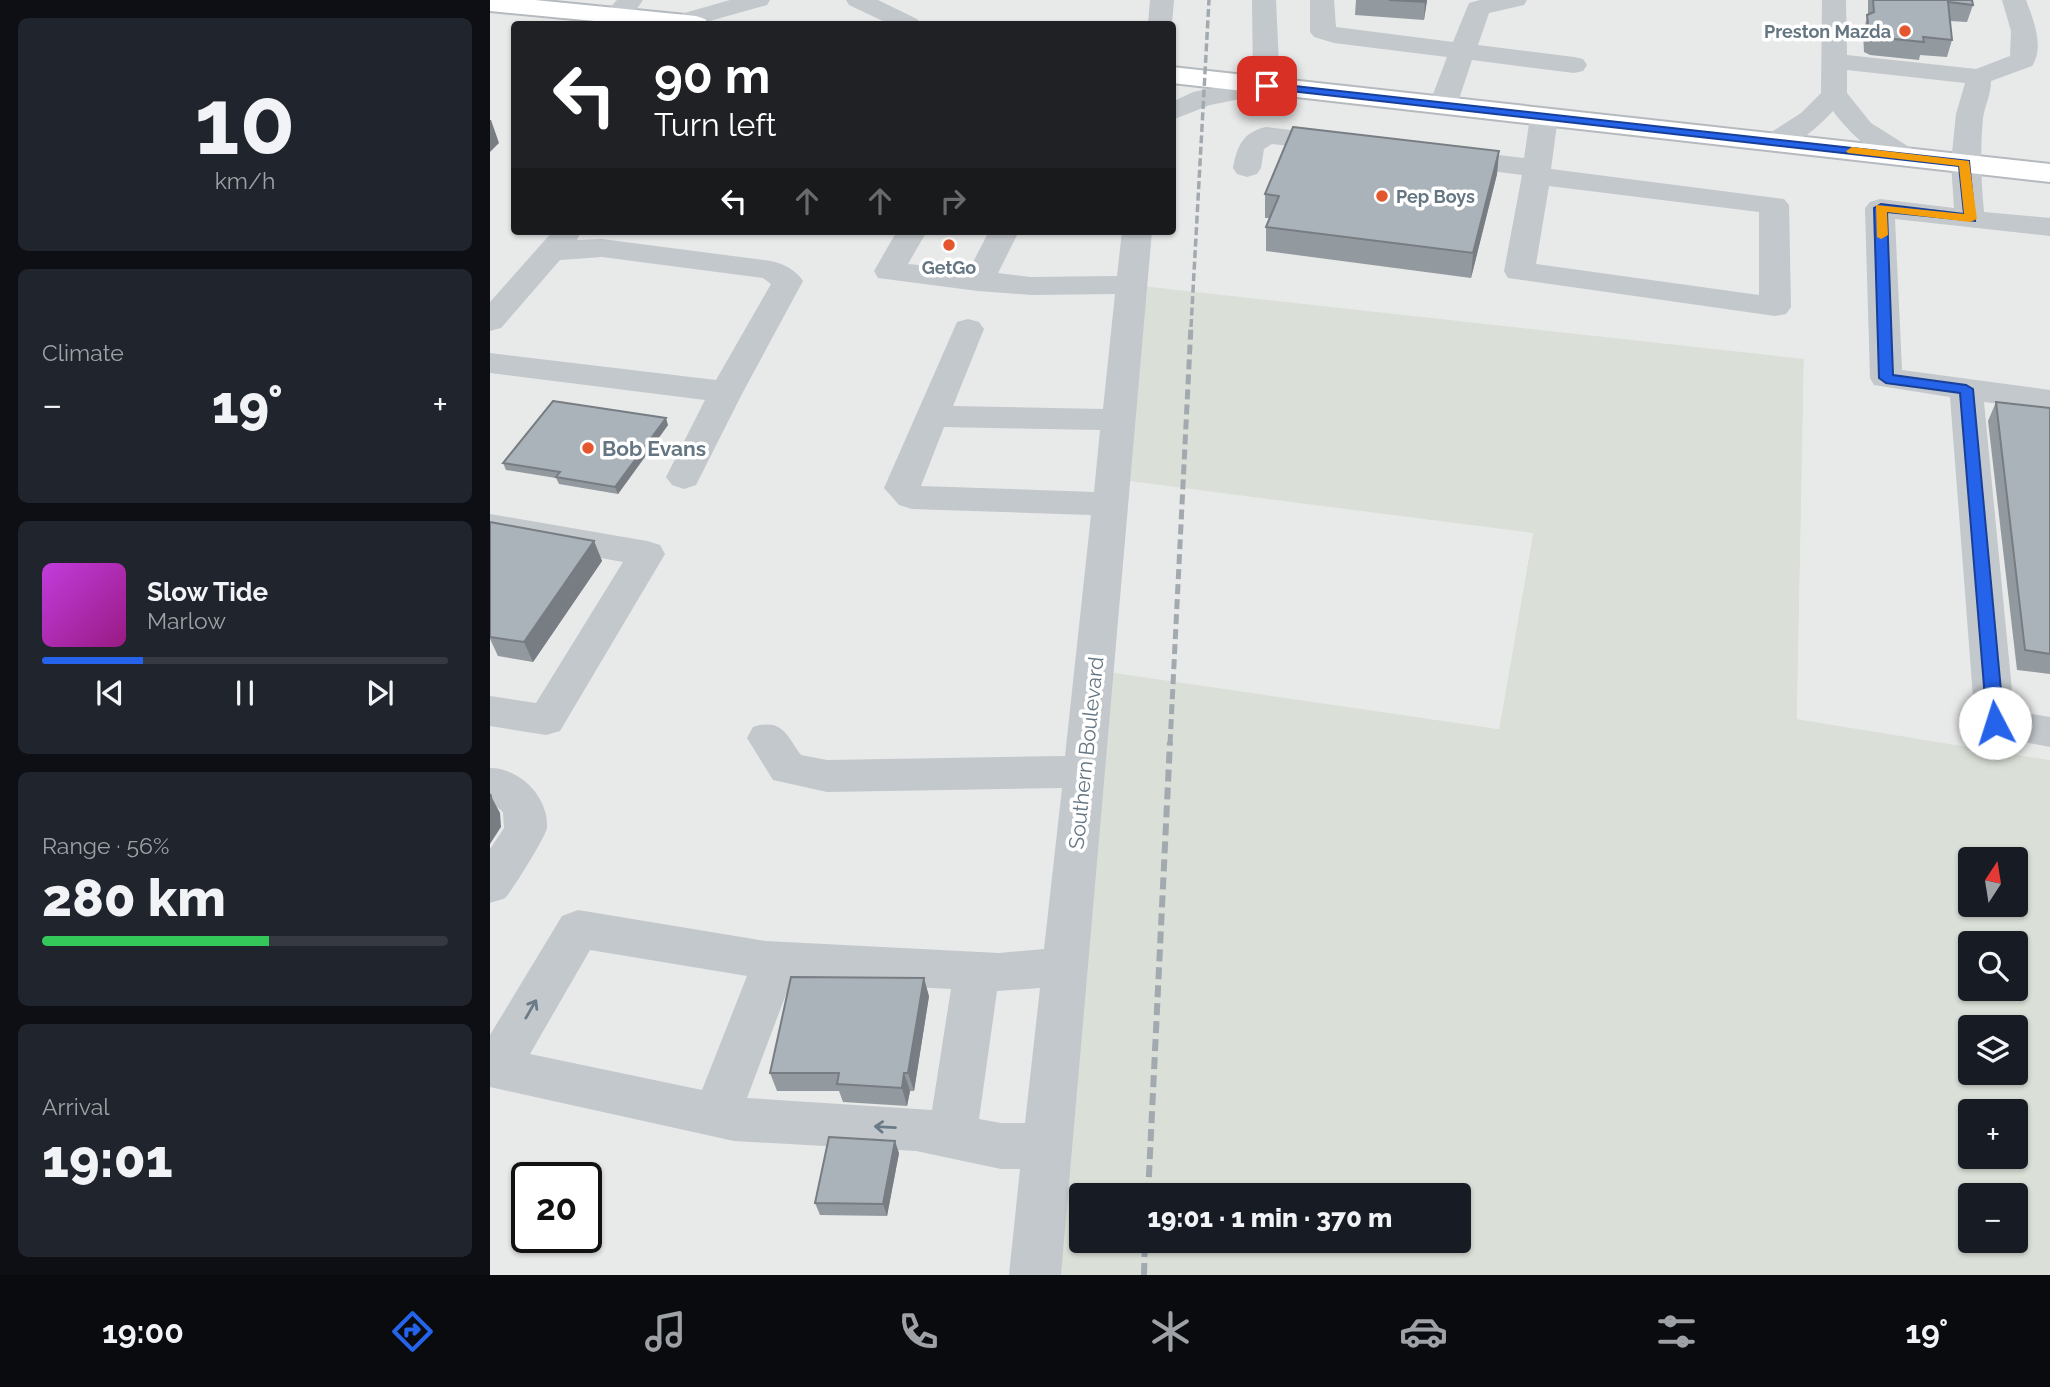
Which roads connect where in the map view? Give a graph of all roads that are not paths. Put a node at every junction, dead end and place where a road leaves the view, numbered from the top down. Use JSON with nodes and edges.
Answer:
{"nodes":[{"id":1,"x":697,"y":0,"type":"edge"},
{"id":2,"x":758,"y":0,"type":"edge"},
{"id":3,"x":858,"y":0,"type":"edge"},
{"id":4,"x":1162,"y":0,"type":"edge"},
{"id":5,"x":1264,"y":0,"type":"edge"},
{"id":6,"x":1322,"y":0,"type":"edge"},
{"id":7,"x":1514,"y":0,"type":"edge"},
{"id":8,"x":1834,"y":0,"type":"edge"},
{"id":9,"x":2014,"y":0,"type":"edge"},
{"id":10,"x":490,"y":3,"type":"edge"},
{"id":11,"x":563,"y":5,"type":"edge"},
{"id":12,"x":623,"y":8,"type":"edge"},
{"id":13,"x":674,"y":21,"type":"edge"},
{"id":14,"x":687,"y":21,"type":"edge"},
{"id":15,"x":695,"y":21,"type":"edge"},
{"id":16,"x":902,"y":21,"type":"edge"},
{"id":17,"x":1160,"y":21,"type":"edge"},
{"id":18,"x":1463,"y":51,"type":"junction"},
{"id":19,"x":1834,"y":61,"type":"junction"},
{"id":20,"x":1574,"y":65,"type":"dead end"},
{"id":21,"x":1176,"y":75,"type":"edge"},
{"id":22,"x":1978,"y":76,"type":"junction"},
{"id":23,"x":1267,"y":86,"type":"junction"},
{"id":24,"x":1834,"y":94,"type":"junction"},
{"id":25,"x":1443,"y":105,"type":"junction"},
{"id":26,"x":1176,"y":110,"type":"edge"},
{"id":27,"x":1544,"y":117,"type":"junction"},
{"id":28,"x":1775,"y":142,"type":"junction"},
{"id":29,"x":1361,"y":147,"type":"edge"},
{"id":30,"x":1415,"y":153,"type":"edge"},
{"id":31,"x":1905,"y":156,"type":"junction"},
{"id":32,"x":1965,"y":163,"type":"junction"},
{"id":33,"x":1248,"y":168,"type":"dead end"},
{"id":34,"x":1537,"y":172,"type":"junction"},
{"id":35,"x":2050,"y":173,"type":"edge"},
{"id":36,"x":1970,"y":219,"type":"junction"},
{"id":37,"x":2050,"y":227,"type":"edge"},
{"id":38,"x":910,"y":235,"type":"edge"},
{"id":39,"x":1002,"y":235,"type":"edge"},
{"id":40,"x":1137,"y":235,"type":"edge"},
{"id":41,"x":560,"y":241,"type":"edge"},
{"id":42,"x":978,"y":282,"type":"junction"},
{"id":43,"x":1132,"y":285,"type":"junction"},
{"id":44,"x":490,"y":321,"type":"edge"},
{"id":45,"x":968,"y":328,"type":"dead end"},
{"id":46,"x":490,"y":363,"type":"edge"},
{"id":47,"x":1966,"y":389,"type":"junction"},
{"id":48,"x":726,"y":392,"type":"junction"},
{"id":49,"x":2050,"y":400,"type":"edge"},
{"id":50,"x":932,"y":416,"type":"junction"},
{"id":51,"x":1119,"y":420,"type":"junction"},
{"id":52,"x":684,"y":477,"type":"dead end"},
{"id":53,"x":1110,"y":504,"type":"junction"},
{"id":54,"x":490,"y":526,"type":"edge"},
{"id":55,"x":490,"y":711,"type":"edge"},
{"id":56,"x":2050,"y":732,"type":"edge"},
{"id":57,"x":766,"y":738,"type":"dead end"},
{"id":58,"x":1084,"y":772,"type":"junction"},
{"id":59,"x":490,"y":785,"type":"edge"},
{"id":60,"x":490,"y":885,"type":"edge"},
{"id":61,"x":776,"y":961,"type":"junction"},
{"id":62,"x":1065,"y":967,"type":"junction"},
{"id":63,"x":976,"y":971,"type":"junction"},
{"id":64,"x":716,"y":1116,"type":"junction"},
{"id":65,"x":953,"y":1137,"type":"junction"},
{"id":66,"x":1047,"y":1146,"type":"junction"},
{"id":67,"x":1035,"y":1275,"type":"edge"}],
"edges":[{"from":1,"to":14,"type":"street"},
{"from":2,"to":15,"type":"street"},
{"from":3,"to":16,"type":"street"},
{"from":4,"to":17,"type":"street"},
{"from":5,"to":23,"type":"street"},
{"from":6,"to":18,"type":"street"},
{"from":7,"to":18,"type":"street"},
{"from":8,"to":19,"type":"street"},
{"from":9,"to":22,"type":"street"},
{"from":10,"to":11,"type":"main road"},
{"from":11,"to":12,"type":"main road"},
{"from":12,"to":13,"type":"main road"},
{"from":18,"to":20,"type":"street"},
{"from":18,"to":25,"type":"street"},
{"from":19,"to":22,"type":"street"},
{"from":19,"to":24,"type":"street"},
{"from":21,"to":23,"type":"main road"},
{"from":22,"to":32,"type":"street"},
{"from":23,"to":25,"type":"main road"},
{"from":23,"to":26,"type":"street"},
{"from":24,"to":28,"type":"street"},
{"from":24,"to":31,"type":"street"},
{"from":25,"to":27,"type":"main road"},
{"from":27,"to":28,"type":"main road"},
{"from":27,"to":34,"type":"street"},
{"from":28,"to":31,"type":"main road"},
{"from":29,"to":33,"type":"street"},
{"from":30,"to":34,"type":"street"},
{"from":31,"to":32,"type":"main road"},
{"from":32,"to":35,"type":"main road"},
{"from":32,"to":36,"type":"street"},
{"from":34,"to":34,"type":"street"},
{"from":36,"to":37,"type":"street"},
{"from":36,"to":47,"type":"street"},
{"from":38,"to":42,"type":"street"},
{"from":39,"to":42,"type":"street"},
{"from":40,"to":43,"type":"street","name":"Southern Boulevard"},
{"from":41,"to":44,"type":"street"},
{"from":41,"to":48,"type":"street"},
{"from":42,"to":43,"type":"street"},
{"from":43,"to":51,"type":"street","name":"Southern Boulevard"},
{"from":45,"to":50,"type":"street"},
{"from":46,"to":48,"type":"street"},
{"from":47,"to":49,"type":"street"},
{"from":47,"to":56,"type":"street"},
{"from":48,"to":52,"type":"street"},
{"from":50,"to":51,"type":"street"},
{"from":50,"to":53,"type":"street"},
{"from":51,"to":53,"type":"street","name":"Southern Boulevard"},
{"from":53,"to":58,"type":"street","name":"Southern Boulevard"},
{"from":54,"to":55,"type":"street"},
{"from":57,"to":58,"type":"street"},
{"from":58,"to":62,"type":"street","name":"Southern Boulevard"},
{"from":59,"to":60,"type":"street"},
{"from":61,"to":63,"type":"street"},
{"from":61,"to":64,"type":"street"},
{"from":64,"to":61,"type":"street","one_way":true},
{"from":62,"to":63,"type":"street"},
{"from":62,"to":66,"type":"street","name":"Southern Boulevard"},
{"from":63,"to":65,"type":"street"},
{"from":65,"to":64,"type":"street","one_way":true},
{"from":65,"to":66,"type":"street"},
{"from":66,"to":67,"type":"street","name":"Southern Boulevard"}]}
